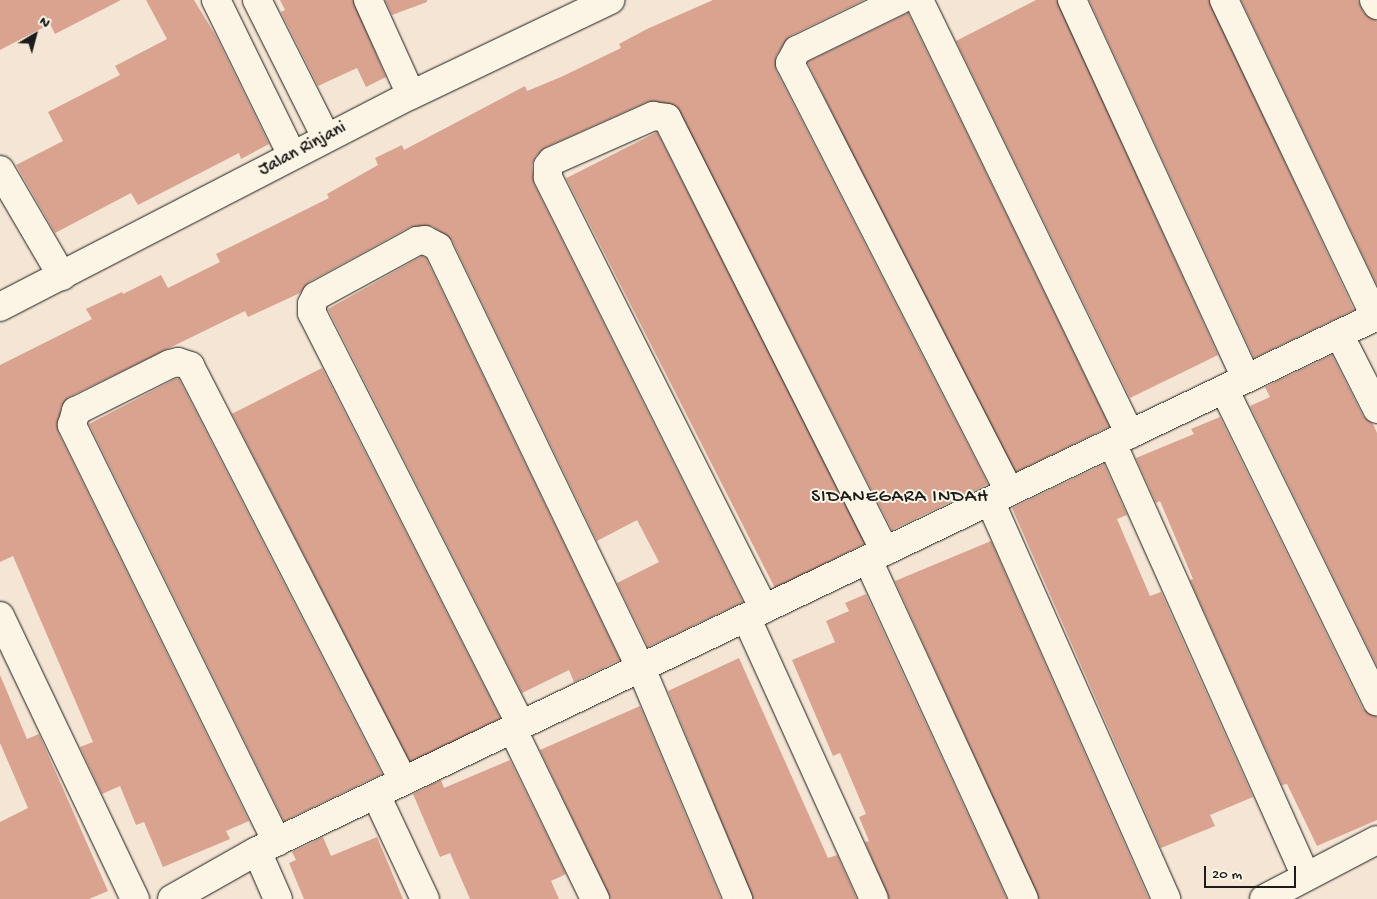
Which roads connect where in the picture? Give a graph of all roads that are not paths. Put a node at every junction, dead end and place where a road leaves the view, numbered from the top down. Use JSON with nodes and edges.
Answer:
{"nodes":[{"id":1,"x":216,"y":0,"type":"edge"},
{"id":2,"x":257,"y":0,"type":"edge"},
{"id":3,"x":368,"y":0,"type":"edge"},
{"id":4,"x":900,"y":0,"type":"edge"},
{"id":5,"x":920,"y":0,"type":"edge"},
{"id":6,"x":1072,"y":0,"type":"edge"},
{"id":7,"x":1224,"y":0,"type":"edge"},
{"id":8,"x":1374,"y":0,"type":"edge"},
{"id":9,"x":592,"y":4,"type":"edge"},
{"id":10,"x":1377,"y":6,"type":"edge"},
{"id":11,"x":410,"y":94,"type":"junction"},
{"id":12,"x":326,"y":138,"type":"junction"},
{"id":13,"x":292,"y":155,"type":"junction"},
{"id":14,"x":0,"y":170,"type":"edge"},
{"id":15,"x":62,"y":276,"type":"junction"},
{"id":16,"x":0,"y":307,"type":"edge"},
{"id":17,"x":1376,"y":316,"type":"edge"},
{"id":18,"x":1339,"y":334,"type":"junction"},
{"id":19,"x":1235,"y":384,"type":"junction"},
{"id":20,"x":1377,"y":410,"type":"edge"},
{"id":21,"x":1121,"y":439,"type":"junction"},
{"id":22,"x":1000,"y":496,"type":"junction"},
{"id":23,"x":876,"y":555,"type":"junction"},
{"id":24,"x":756,"y":614,"type":"junction"},
{"id":25,"x":0,"y":616,"type":"edge"},
{"id":26,"x":641,"y":668,"type":"junction"},
{"id":27,"x":1377,"y":702,"type":"edge"},
{"id":28,"x":517,"y":728,"type":"junction"},
{"id":29,"x":403,"y":781,"type":"junction"},
{"id":30,"x":376,"y":795,"type":"junction"},
{"id":31,"x":1377,"y":840,"type":"edge"},
{"id":32,"x":267,"y":847,"type":"junction"},
{"id":33,"x":1306,"y":877,"type":"junction"},
{"id":34,"x":135,"y":899,"type":"edge"},
{"id":35,"x":172,"y":899,"type":"edge"},
{"id":36,"x":278,"y":899,"type":"edge"},
{"id":37,"x":425,"y":899,"type":"edge"},
{"id":38,"x":595,"y":899,"type":"edge"},
{"id":39,"x":738,"y":899,"type":"edge"},
{"id":40,"x":874,"y":899,"type":"edge"},
{"id":41,"x":1024,"y":899,"type":"edge"},
{"id":42,"x":1166,"y":899,"type":"edge"},
{"id":43,"x":1264,"y":899,"type":"edge"}],
"edges":[{"from":1,"to":13,"type":"street"},
{"from":2,"to":12,"type":"street"},
{"from":3,"to":11,"type":"street"},
{"from":4,"to":22,"type":"street"},
{"from":5,"to":21,"type":"street"},
{"from":6,"to":19,"type":"street"},
{"from":7,"to":17,"type":"street"},
{"from":8,"to":10,"type":"street"},
{"from":9,"to":11,"type":"street","name":"Jalan Rinjani"},
{"from":11,"to":12,"type":"street","name":"Jalan Rinjani"},
{"from":12,"to":13,"type":"street","name":"Jalan Rinjani"},
{"from":13,"to":15,"type":"street","name":"Jalan Rinjani"},
{"from":14,"to":15,"type":"street"},
{"from":15,"to":16,"type":"street","name":"Jalan Rinjani"},
{"from":17,"to":18,"type":"street"},
{"from":18,"to":19,"type":"street"},
{"from":18,"to":20,"type":"street"},
{"from":19,"to":21,"type":"street"},
{"from":19,"to":27,"type":"street"},
{"from":21,"to":22,"type":"street"},
{"from":21,"to":33,"type":"street"},
{"from":22,"to":23,"type":"street"},
{"from":22,"to":42,"type":"street"},
{"from":23,"to":24,"type":"street"},
{"from":23,"to":24,"type":"street"},
{"from":23,"to":41,"type":"street"},
{"from":24,"to":26,"type":"street"},
{"from":24,"to":40,"type":"street"},
{"from":25,"to":34,"type":"street"},
{"from":26,"to":28,"type":"street"},
{"from":26,"to":28,"type":"street"},
{"from":26,"to":39,"type":"street"},
{"from":28,"to":29,"type":"street"},
{"from":28,"to":38,"type":"street"},
{"from":29,"to":30,"type":"street"},
{"from":29,"to":32,"type":"street"},
{"from":30,"to":32,"type":"street"},
{"from":30,"to":37,"type":"street"},
{"from":31,"to":33,"type":"street"},
{"from":32,"to":35,"type":"street"},
{"from":32,"to":36,"type":"street"},
{"from":33,"to":43,"type":"street"}]}
